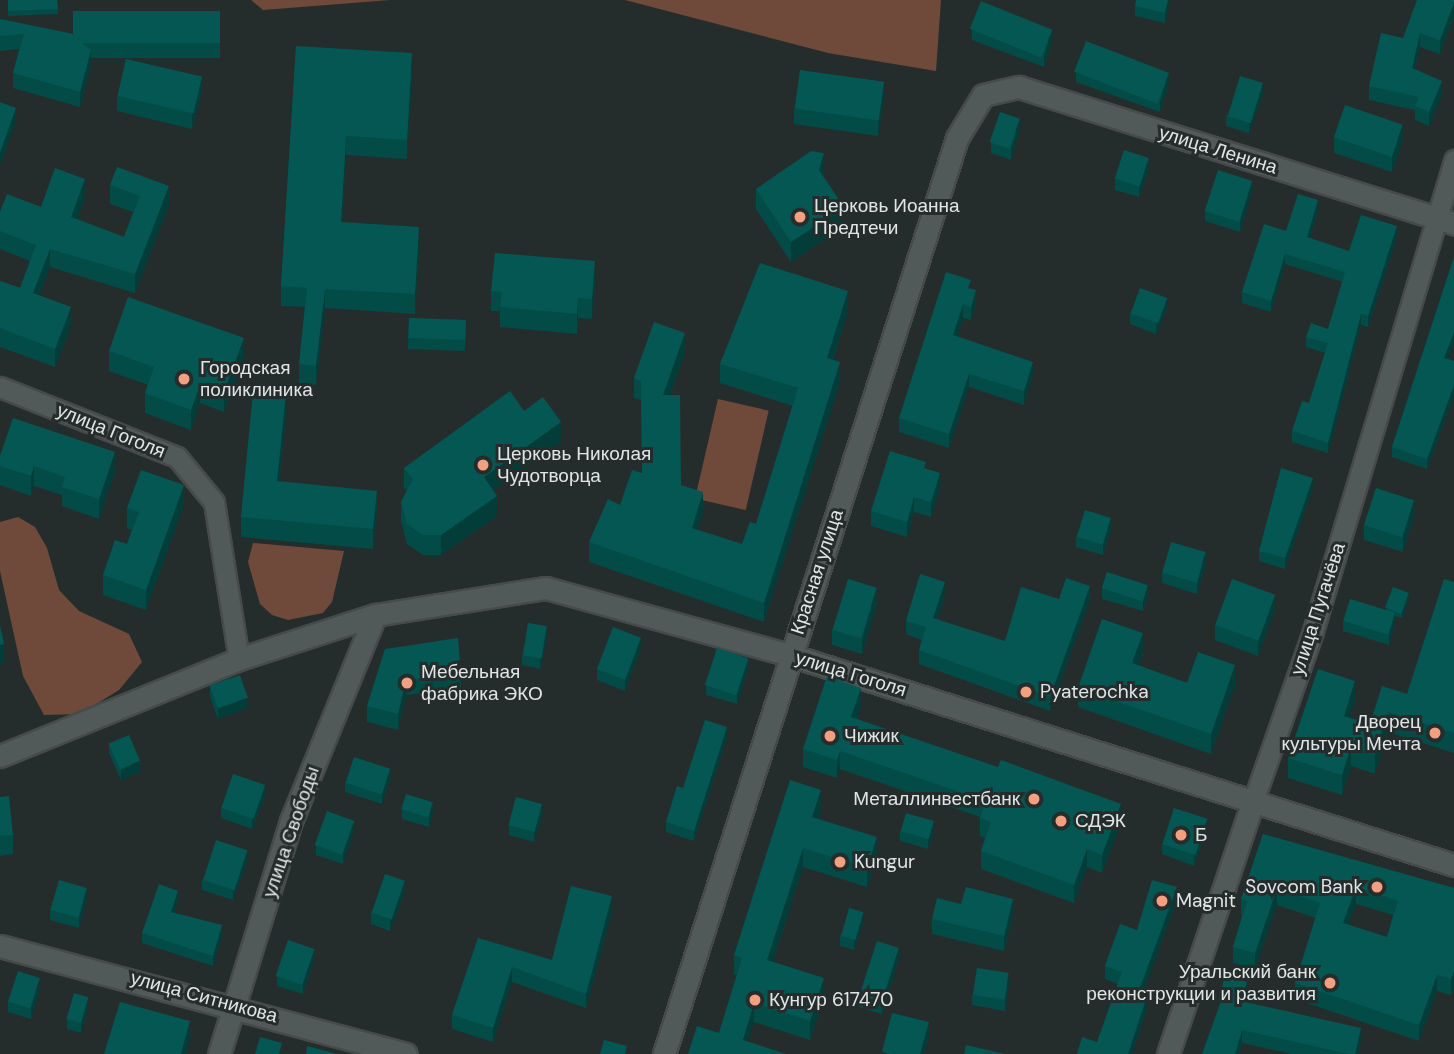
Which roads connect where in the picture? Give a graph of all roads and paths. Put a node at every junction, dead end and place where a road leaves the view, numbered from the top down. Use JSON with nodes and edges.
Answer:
{"nodes":[{"id":1,"x":983,"y":95,"type":"joint"},
{"id":2,"x":1454,"y":160,"type":"edge"},
{"id":3,"x":1445,"y":220,"type":"edge"},
{"id":4,"x":0,"y":387,"type":"edge"},
{"id":5,"x":375,"y":615,"type":"junction"},
{"id":6,"x":790,"y":655,"type":"junction"},
{"id":7,"x":239,"y":659,"type":"junction"},
{"id":8,"x":0,"y":757,"type":"edge"},
{"id":9,"x":1254,"y":799,"type":"junction"},
{"id":10,"x":1454,"y":865,"type":"edge"},
{"id":11,"x":0,"y":946,"type":"edge"},
{"id":12,"x":234,"y":1003,"type":"junction"},
{"id":13,"x":219,"y":1054,"type":"edge"},
{"id":14,"x":407,"y":1054,"type":"edge"},
{"id":15,"x":664,"y":1054,"type":"edge"},
{"id":16,"x":1168,"y":1054,"type":"edge"}],
"edges":[{"from":1,"to":3,"type":"street","name":"улица Ленина"},
{"from":1,"to":6,"type":"street","name":"Красная улица"},
{"from":2,"to":3,"type":"street","name":"улица Пугачёва"},
{"from":3,"to":9,"type":"street","name":"улица Пугачёва"},
{"from":4,"to":7,"type":"street","name":"улица Гоголя"},
{"from":5,"to":6,"type":"street","name":"улица Гоголя"},
{"from":5,"to":7,"type":"street","name":"улица Гоголя"},
{"from":5,"to":12,"type":"street","name":"улица Свободы"},
{"from":6,"to":9,"type":"street","name":"улица Гоголя"},
{"from":6,"to":15,"type":"street","name":"Красная улица"},
{"from":7,"to":8,"type":"street","name":"улица Гоголя"},
{"from":9,"to":10,"type":"street","name":"улица Гоголя"},
{"from":9,"to":16,"type":"street","name":"улица Пугачёва"},
{"from":11,"to":12,"type":"street","name":"улица Ситникова"},
{"from":12,"to":13,"type":"street","name":"улица Свободы"},
{"from":12,"to":14,"type":"street","name":"улица Ситникова"}]}
